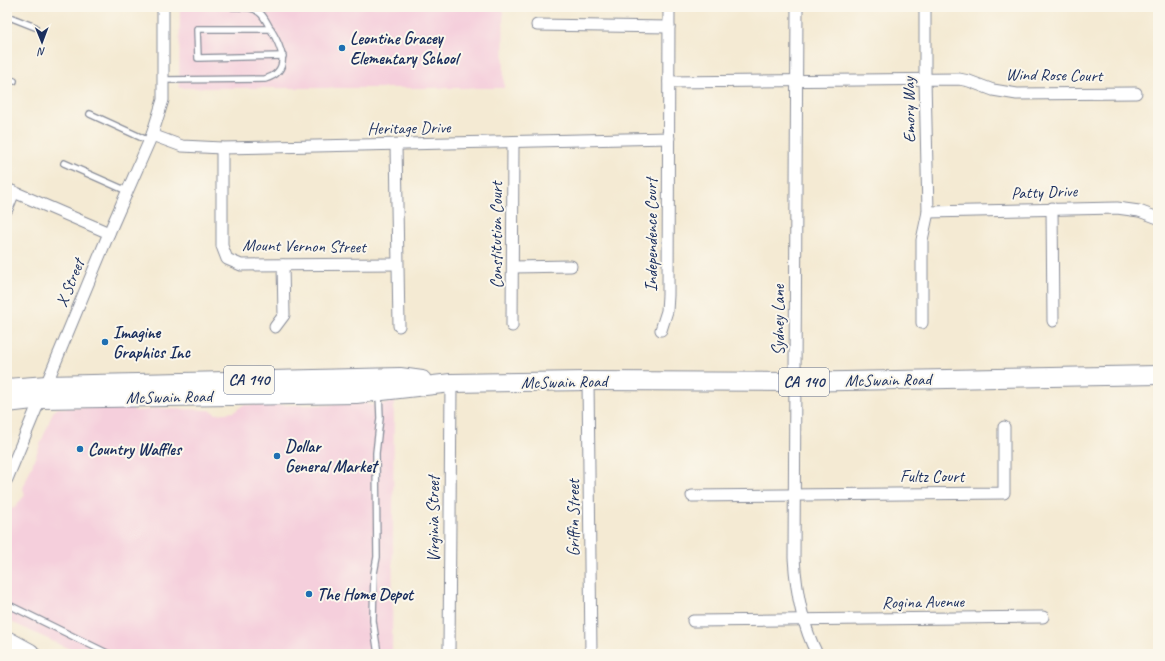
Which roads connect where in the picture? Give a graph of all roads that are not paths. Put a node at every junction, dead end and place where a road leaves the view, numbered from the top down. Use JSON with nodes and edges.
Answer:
{"nodes":[{"id":1,"x":163,"y":7,"type":"edge"},
{"id":2,"x":233,"y":7,"type":"edge"},
{"id":3,"x":669,"y":7,"type":"edge"},
{"id":4,"x":797,"y":7,"type":"edge"},
{"id":5,"x":925,"y":7,"type":"edge"},
{"id":6,"x":7,"y":16,"type":"edge"},
{"id":7,"x":537,"y":25,"type":"dead end"},
{"id":8,"x":35,"y":27,"type":"dead end"},
{"id":9,"x":669,"y":27,"type":"junction"},
{"id":10,"x":270,"y":29,"type":"junction"},
{"id":11,"x":283,"y":56,"type":"junction"},
{"id":12,"x":7,"y":78,"type":"edge"},
{"id":13,"x":925,"y":79,"type":"junction"},
{"id":14,"x":163,"y":80,"type":"junction"},
{"id":15,"x":796,"y":80,"type":"junction"},
{"id":16,"x":14,"y":82,"type":"dead end"},
{"id":17,"x":669,"y":82,"type":"junction"},
{"id":18,"x":1136,"y":93,"type":"dead end"},
{"id":19,"x":90,"y":114,"type":"dead end"},
{"id":20,"x":150,"y":138,"type":"junction"},
{"id":21,"x":669,"y":138,"type":"junction"},
{"id":22,"x":513,"y":143,"type":"junction"},
{"id":23,"x":396,"y":145,"type":"junction"},
{"id":24,"x":222,"y":148,"type":"junction"},
{"id":25,"x":64,"y":162,"type":"dead end"},
{"id":26,"x":10,"y":190,"type":"edge"},
{"id":27,"x":127,"y":191,"type":"junction"},
{"id":28,"x":1052,"y":208,"type":"junction"},
{"id":29,"x":7,"y":209,"type":"edge"},
{"id":30,"x":928,"y":212,"type":"junction"},
{"id":31,"x":1158,"y":218,"type":"edge"},
{"id":32,"x":109,"y":233,"type":"junction"},
{"id":33,"x":398,"y":264,"type":"junction"},
{"id":34,"x":284,"y":265,"type":"junction"},
{"id":35,"x":571,"y":266,"type":"dead end"},
{"id":36,"x":512,"y":267,"type":"junction"},
{"id":37,"x":1054,"y":321,"type":"dead end"},
{"id":38,"x":922,"y":323,"type":"dead end"},
{"id":39,"x":399,"y":326,"type":"dead end"},
{"id":40,"x":512,"y":326,"type":"dead end"},
{"id":41,"x":275,"y":327,"type":"dead end"},
{"id":42,"x":661,"y":330,"type":"dead end"},
{"id":43,"x":1158,"y":375,"type":"edge"},
{"id":44,"x":588,"y":381,"type":"junction"},
{"id":45,"x":795,"y":382,"type":"junction"},
{"id":46,"x":451,"y":383,"type":"junction"},
{"id":47,"x":7,"y":388,"type":"edge"},
{"id":48,"x":44,"y":392,"type":"junction"},
{"id":49,"x":379,"y":392,"type":"junction"},
{"id":50,"x":7,"y":403,"type":"edge"},
{"id":51,"x":1004,"y":427,"type":"dead end"},
{"id":52,"x":7,"y":479,"type":"edge"},
{"id":53,"x":794,"y":495,"type":"junction"},
{"id":54,"x":692,"y":496,"type":"dead end"},
{"id":55,"x":7,"y":604,"type":"edge"},
{"id":56,"x":1043,"y":617,"type":"dead end"},
{"id":57,"x":693,"y":621,"type":"dead end"},
{"id":58,"x":804,"y":621,"type":"junction"},
{"id":59,"x":7,"y":642,"type":"edge"},
{"id":60,"x":29,"y":654,"type":"edge"},
{"id":61,"x":109,"y":654,"type":"edge"},
{"id":62,"x":378,"y":654,"type":"edge"},
{"id":63,"x":450,"y":654,"type":"edge"},
{"id":64,"x":591,"y":654,"type":"edge"},
{"id":65,"x":818,"y":654,"type":"edge"}],
"edges":[{"from":1,"to":14,"type":"street","name":"X Street"},
{"from":2,"to":10,"type":"lane"},
{"from":3,"to":9,"type":"street","name":"Independence Court"},
{"from":4,"to":15,"type":"street","name":"Sydney Lane"},
{"from":5,"to":13,"type":"street","name":"Emory Way"},
{"from":6,"to":8,"type":"lane"},
{"from":7,"to":9,"type":"street"},
{"from":9,"to":17,"type":"street","name":"Independence Court"},
{"from":10,"to":11,"type":"lane"},
{"from":10,"to":11,"type":"lane"},
{"from":11,"to":14,"type":"lane"},
{"from":12,"to":16,"type":"lane"},
{"from":13,"to":15,"type":"street","name":"Wind Rose Court"},
{"from":13,"to":18,"type":"street","name":"Wind Rose Court"},
{"from":13,"to":30,"type":"street","name":"Emory Way"},
{"from":14,"to":20,"type":"street","name":"X Street"},
{"from":15,"to":17,"type":"street","name":"Wind Rose Court"},
{"from":15,"to":45,"type":"street","name":"Sydney Lane"},
{"from":17,"to":21,"type":"street","name":"Independence Court"},
{"from":19,"to":20,"type":"lane"},
{"from":20,"to":24,"type":"street","name":"Heritage Drive"},
{"from":20,"to":27,"type":"street","name":"X Street"},
{"from":21,"to":22,"type":"street","name":"Heritage Drive"},
{"from":21,"to":42,"type":"street","name":"Independence Court"},
{"from":22,"to":23,"type":"street","name":"Heritage Drive"},
{"from":22,"to":36,"type":"street","name":"Constitution Court"},
{"from":23,"to":24,"type":"street","name":"Heritage Drive"},
{"from":23,"to":33,"type":"street"},
{"from":24,"to":34,"type":"street","name":"Mount Vernon Street"},
{"from":25,"to":27,"type":"lane"},
{"from":26,"to":29,"type":"street"},
{"from":26,"to":32,"type":"street"},
{"from":27,"to":32,"type":"street","name":"X Street"},
{"from":28,"to":30,"type":"street","name":"Patty Drive"},
{"from":28,"to":31,"type":"street","name":"Patty Drive"},
{"from":28,"to":37,"type":"street"},
{"from":30,"to":38,"type":"street","name":"Emory Way"},
{"from":32,"to":48,"type":"street","name":"X Street"},
{"from":33,"to":34,"type":"street","name":"Mount Vernon Street"},
{"from":33,"to":39,"type":"street"},
{"from":34,"to":41,"type":"street"},
{"from":35,"to":36,"type":"street"},
{"from":36,"to":40,"type":"street","name":"Constitution Court"},
{"from":43,"to":45,"type":"main road","name":"McSwain Road","number":"CA 140"},
{"from":44,"to":45,"type":"main road","name":"McSwain Road","number":"CA 140"},
{"from":44,"to":46,"type":"main road","name":"McSwain Road","number":"CA 140"},
{"from":44,"to":64,"type":"street","name":"Griffin Street"},
{"from":45,"to":53,"type":"street","name":"Sydney Lane"},
{"from":46,"to":48,"type":"main road","name":"McSwain Road","number":"CA 140"},
{"from":46,"to":49,"type":"main road","name":"McSwain Road","number":"CA 140"},
{"from":46,"to":63,"type":"street","name":"Virginia Street"},
{"from":47,"to":48,"type":"main road","name":"McSwain Road","number":"CA 140"},
{"from":48,"to":49,"type":"main road","name":"McSwain Road","number":"CA 140"},
{"from":48,"to":50,"type":"main road","name":"McSwain Road","number":"CA 140"},
{"from":48,"to":52,"type":"street","name":"X Street"},
{"from":49,"to":62,"type":"lane"},
{"from":51,"to":53,"type":"street","name":"Fultz Court"},
{"from":53,"to":54,"type":"street"},
{"from":53,"to":58,"type":"street","name":"Sydney Lane"},
{"from":55,"to":61,"type":"lane"},
{"from":56,"to":58,"type":"street","name":"Rogina Avenue"},
{"from":57,"to":58,"type":"street","name":"Rogina Avenue"},
{"from":58,"to":65,"type":"street","name":"Sydney Lane"},
{"from":59,"to":60,"type":"highway"}]}
